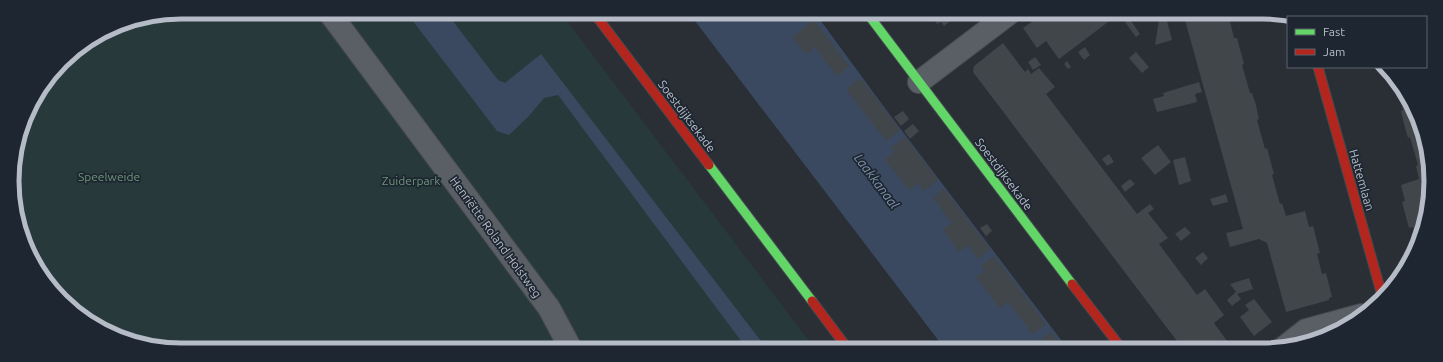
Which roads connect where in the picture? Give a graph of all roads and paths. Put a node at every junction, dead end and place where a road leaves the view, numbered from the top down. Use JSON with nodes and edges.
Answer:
{"nodes":[{"id":1,"x":334,"y":19,"type":"edge"},
{"id":2,"x":599,"y":19,"type":"edge"},
{"id":3,"x":872,"y":19,"type":"edge"},
{"id":4,"x":1002,"y":19,"type":"edge"},
{"id":5,"x":1318,"y":68,"type":"edge"},
{"id":6,"x":919,"y":82,"type":"junction"},
{"id":7,"x":1381,"y":292,"type":"edge"},
{"id":8,"x":1347,"y":319,"type":"edge"},
{"id":9,"x":1293,"y":340,"type":"edge"},
{"id":10,"x":568,"y":343,"type":"edge"},
{"id":11,"x":843,"y":343,"type":"edge"},
{"id":12,"x":1117,"y":343,"type":"edge"}],
"edges":[{"from":1,"to":10,"type":"street","name":"Henriëtte Roland Holstweg"},
{"from":2,"to":11,"type":"street","name":"Soestdijksekade"},
{"from":3,"to":6,"type":"street","name":"Soestdijksekade"},
{"from":4,"to":6,"type":"street"},
{"from":5,"to":7,"type":"street","name":"Hattemlaan"},
{"from":6,"to":12,"type":"street","name":"Soestdijksekade"},
{"from":8,"to":9,"type":"street"}]}
